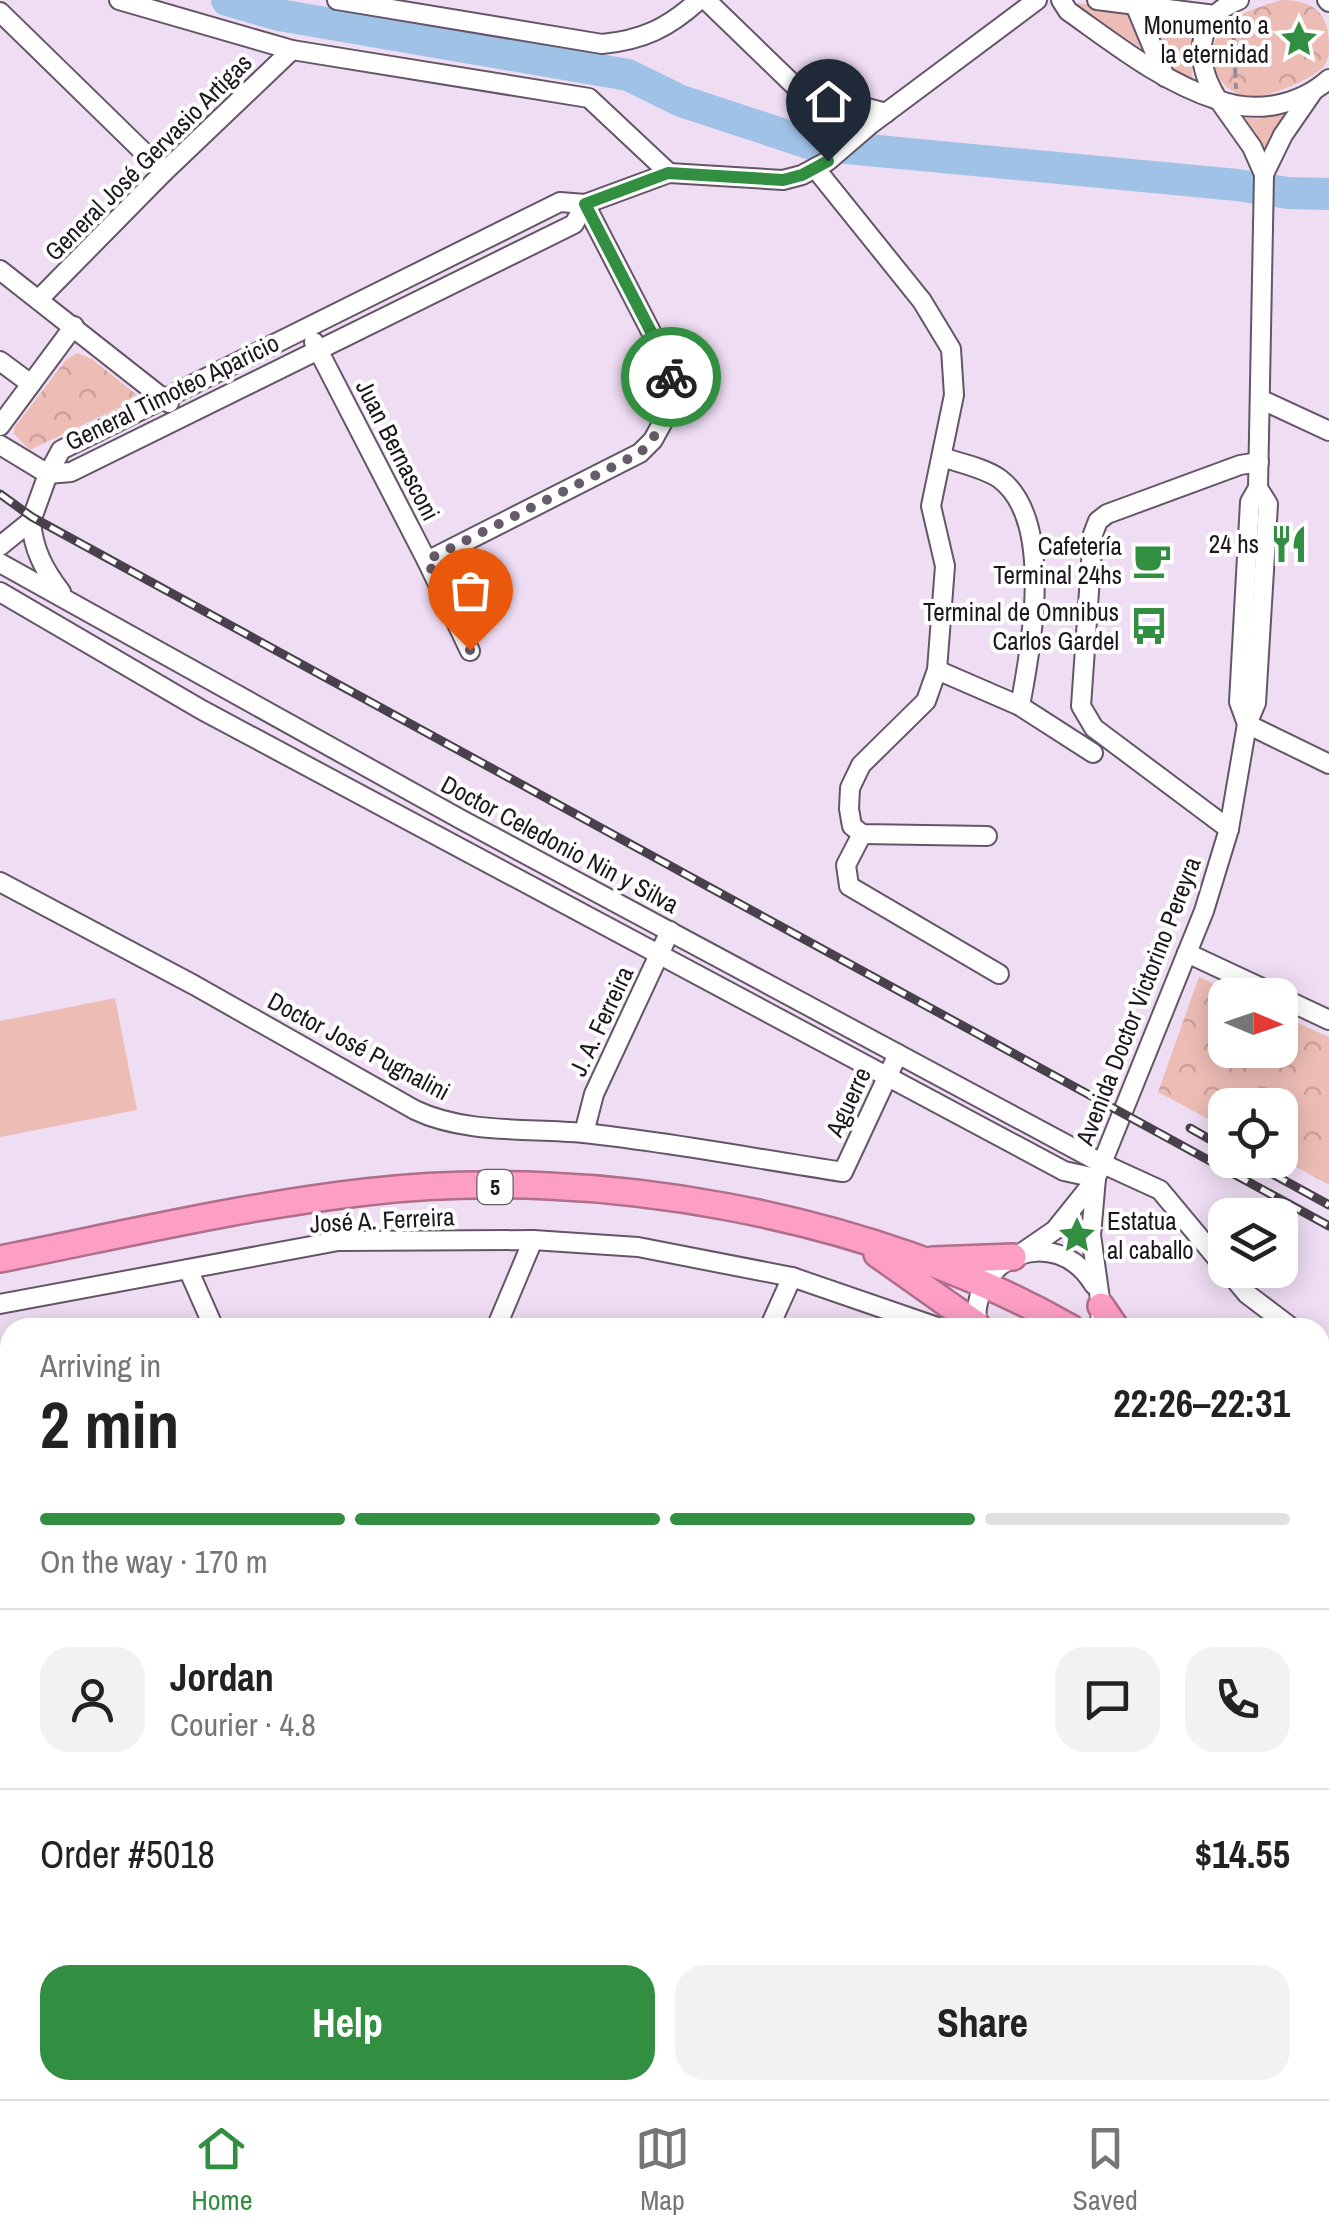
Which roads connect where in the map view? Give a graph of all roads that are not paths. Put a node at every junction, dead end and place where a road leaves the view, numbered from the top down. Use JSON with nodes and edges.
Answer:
{"nodes":[{"id":1,"x":119,"y":0,"type":"edge"},
{"id":2,"x":338,"y":0,"type":"edge"},
{"id":3,"x":702,"y":0,"type":"edge"},
{"id":4,"x":1038,"y":0,"type":"edge"},
{"id":5,"x":1060,"y":0,"type":"edge"},
{"id":6,"x":1097,"y":0,"type":"edge"},
{"id":7,"x":1236,"y":1,"type":"edge"},
{"id":8,"x":1134,"y":2,"type":"edge"},
{"id":9,"x":0,"y":12,"type":"edge"},
{"id":10,"x":1215,"y":14,"type":"junction"},
{"id":11,"x":292,"y":50,"type":"junction"},
{"id":12,"x":1165,"y":78,"type":"junction"},
{"id":13,"x":1329,"y":80,"type":"edge"},
{"id":14,"x":1312,"y":92,"type":"junction"},
{"id":15,"x":1226,"y":103,"type":"junction"},
{"id":16,"x":878,"y":119,"type":"junction"},
{"id":17,"x":821,"y":164,"type":"junction"},
{"id":18,"x":164,"y":172,"type":"junction"},
{"id":19,"x":668,"y":173,"type":"junction"},
{"id":20,"x":1264,"y":174,"type":"junction"},
{"id":21,"x":585,"y":204,"type":"junction"},
{"id":22,"x":0,"y":270,"type":"edge"},
{"id":23,"x":39,"y":300,"type":"junction"},
{"id":24,"x":74,"y":326,"type":"junction"},
{"id":25,"x":307,"y":328,"type":"junction"},
{"id":26,"x":318,"y":349,"type":"junction"},
{"id":27,"x":0,"y":361,"type":"edge"},
{"id":28,"x":31,"y":384,"type":"junction"},
{"id":29,"x":163,"y":398,"type":"junction"},
{"id":30,"x":1260,"y":399,"type":"junction"},
{"id":31,"x":182,"y":414,"type":"junction"},
{"id":32,"x":0,"y":426,"type":"edge"},
{"id":33,"x":1329,"y":432,"type":"edge"},
{"id":34,"x":0,"y":445,"type":"edge"},
{"id":35,"x":942,"y":456,"type":"junction"},
{"id":36,"x":1259,"y":462,"type":"junction"},
{"id":37,"x":48,"y":474,"type":"junction"},
{"id":38,"x":31,"y":521,"type":"junction"},
{"id":39,"x":0,"y":546,"type":"edge"},
{"id":40,"x":427,"y":560,"type":"junction"},
{"id":41,"x":0,"y":563,"type":"edge"},
{"id":42,"x":0,"y":592,"type":"edge"},
{"id":43,"x":64,"y":596,"type":"junction"},
{"id":44,"x":470,"y":650,"type":"dead end"},
{"id":45,"x":937,"y":670,"type":"junction"},
{"id":46,"x":216,"y":686,"type":"junction"},
{"id":47,"x":1020,"y":706,"type":"junction"},
{"id":48,"x":202,"y":710,"type":"junction"},
{"id":49,"x":1247,"y":724,"type":"junction"},
{"id":50,"x":1093,"y":753,"type":"dead end"},
{"id":51,"x":1329,"y":764,"type":"edge"},
{"id":52,"x":462,"y":820,"type":"junction"},
{"id":53,"x":1229,"y":829,"type":"junction"},
{"id":54,"x":862,"y":834,"type":"junction"},
{"id":55,"x":987,"y":836,"type":"dead end"},
{"id":56,"x":449,"y":844,"type":"junction"},
{"id":57,"x":0,"y":882,"type":"edge"},
{"id":58,"x":670,"y":931,"type":"junction"},
{"id":59,"x":1188,"y":952,"type":"junction"},
{"id":60,"x":658,"y":957,"type":"junction"},
{"id":61,"x":999,"y":974,"type":"dead end"},
{"id":62,"x":1241,"y":978,"type":"edge"},
{"id":63,"x":1298,"y":1005,"type":"edge"},
{"id":64,"x":1329,"y":1020,"type":"edge"},
{"id":65,"x":898,"y":1054,"type":"junction"},
{"id":66,"x":887,"y":1078,"type":"junction"},
{"id":67,"x":584,"y":1133,"type":"junction"},
{"id":68,"x":1098,"y":1171,"type":"junction"},
{"id":69,"x":844,"y":1172,"type":"joint"},
{"id":70,"x":532,"y":1240,"type":"junction"},
{"id":71,"x":856,"y":1240,"type":"junction"},
{"id":72,"x":1208,"y":1247,"type":"edge"},
{"id":73,"x":1017,"y":1255,"type":"junction"},
{"id":74,"x":0,"y":1258,"type":"edge"},
{"id":75,"x":920,"y":1260,"type":"junction"},
{"id":76,"x":188,"y":1269,"type":"junction"},
{"id":77,"x":792,"y":1276,"type":"junction"},
{"id":78,"x":982,"y":1285,"type":"junction"},
{"id":79,"x":1242,"y":1288,"type":"edge"},
{"id":80,"x":0,"y":1304,"type":"edge"},
{"id":81,"x":1099,"y":1308,"type":"edge"},
{"id":82,"x":210,"y":1318,"type":"edge"},
{"id":83,"x":500,"y":1318,"type":"edge"},
{"id":84,"x":773,"y":1318,"type":"edge"},
{"id":85,"x":912,"y":1318,"type":"edge"},
{"id":86,"x":966,"y":1318,"type":"edge"},
{"id":87,"x":977,"y":1318,"type":"edge"},
{"id":88,"x":1050,"y":1318,"type":"edge"},
{"id":89,"x":1279,"y":1318,"type":"edge"}],
"edges":[{"from":1,"to":11,"type":"street"},
{"from":2,"to":3,"type":"street"},
{"from":3,"to":16,"type":"street"},
{"from":4,"to":16,"type":"street"},
{"from":5,"to":12,"type":"street"},
{"from":6,"to":8,"type":"street"},
{"from":7,"to":10,"type":"street"},
{"from":8,"to":10,"type":"street"},
{"from":8,"to":12,"type":"street"},
{"from":9,"to":18,"type":"street"},
{"from":10,"to":15,"type":"street"},
{"from":11,"to":18,"type":"street","name":"General José Gervasio Artigas"},
{"from":11,"to":19,"type":"street"},
{"from":12,"to":15,"type":"street"},
{"from":13,"to":14,"type":"street"},
{"from":14,"to":15,"type":"street"},
{"from":14,"to":20,"type":"street"},
{"from":15,"to":20,"type":"street"},
{"from":16,"to":17,"type":"street"},
{"from":17,"to":19,"type":"street","name":"General Timoteo Aparicio"},
{"from":17,"to":35,"type":"street"},
{"from":18,"to":23,"type":"street","name":"General José Gervasio Artigas"},
{"from":19,"to":21,"type":"street","name":"General Timoteo Aparicio"},
{"from":20,"to":30,"type":"street","name":"Avenida Doctor Victorino Pereyra"},
{"from":21,"to":25,"type":"street","name":"General Timoteo Aparicio"},
{"from":21,"to":26,"type":"street","name":"General Timoteo Aparicio"},
{"from":21,"to":40,"type":"street"},
{"from":22,"to":23,"type":"street"},
{"from":23,"to":24,"type":"street"},
{"from":24,"to":28,"type":"street"},
{"from":24,"to":29,"type":"street"},
{"from":25,"to":26,"type":"street","name":"Juan Bernasconi"},
{"from":25,"to":29,"type":"street","name":"General Timoteo Aparicio"},
{"from":26,"to":31,"type":"street","name":"General Timoteo Aparicio"},
{"from":26,"to":40,"type":"street","name":"Juan Bernasconi"},
{"from":27,"to":28,"type":"street"},
{"from":28,"to":32,"type":"street"},
{"from":29,"to":31,"type":"street"},
{"from":29,"to":37,"type":"street","name":"General Timoteo Aparicio"},
{"from":30,"to":33,"type":"street"},
{"from":30,"to":36,"type":"street","name":"Avenida Doctor Victorino Pereyra"},
{"from":31,"to":37,"type":"street","name":"General Timoteo Aparicio"},
{"from":34,"to":37,"type":"street"},
{"from":35,"to":45,"type":"street"},
{"from":35,"to":47,"type":"street"},
{"from":36,"to":49,"type":"street","name":"Avenida Doctor Victorino Pereyra"},
{"from":36,"to":53,"type":"street"},
{"from":37,"to":38,"type":"street"},
{"from":38,"to":39,"type":"street"},
{"from":38,"to":43,"type":"street"},
{"from":40,"to":44,"type":"street","name":"Juan Bernasconi"},
{"from":41,"to":43,"type":"street","name":"Doctor Celedonio Nin y Silva"},
{"from":42,"to":48,"type":"street","name":"Doctor Celedonio Nin y Silva"},
{"from":43,"to":46,"type":"street","name":"Doctor Celedonio Nin y Silva"},
{"from":45,"to":47,"type":"street"},
{"from":45,"to":54,"type":"street"},
{"from":46,"to":48,"type":"street"},
{"from":46,"to":52,"type":"street","name":"Doctor Celedonio Nin y Silva"},
{"from":47,"to":50,"type":"street"},
{"from":48,"to":56,"type":"street","name":"Doctor Celedonio Nin y Silva"},
{"from":49,"to":51,"type":"street"},
{"from":49,"to":53,"type":"street","name":"Avenida Doctor Victorino Pereyra"},
{"from":52,"to":56,"type":"street"},
{"from":52,"to":58,"type":"street","name":"Doctor Celedonio Nin y Silva"},
{"from":53,"to":59,"type":"street","name":"Avenida Doctor Victorino Pereyra"},
{"from":54,"to":55,"type":"street"},
{"from":54,"to":61,"type":"street"},
{"from":56,"to":60,"type":"street","name":"Doctor Celedonio Nin y Silva"},
{"from":57,"to":67,"type":"street","name":"Doctor José Pugnalini"},
{"from":58,"to":60,"type":"street","name":"J. A. Ferreira"},
{"from":58,"to":65,"type":"street","name":"Doctor Celedonio Nin y Silva"},
{"from":59,"to":62,"type":"street"},
{"from":59,"to":68,"type":"street","name":"Avenida Doctor Victorino Pereyra"},
{"from":60,"to":66,"type":"street","name":"Doctor Celedonio Nin y Silva"},
{"from":60,"to":67,"type":"street","name":"J. A. Ferreira"},
{"from":63,"to":64,"type":"street"},
{"from":65,"to":66,"type":"street","name":"Aguerre"},
{"from":65,"to":68,"type":"street","name":"Doctor Celedonio Nin y Silva"},
{"from":66,"to":68,"type":"street","name":"Doctor Celedonio Nin y Silva"},
{"from":66,"to":69,"type":"street","name":"Aguerre"},
{"from":67,"to":69,"type":"street","name":"Doctor José Pugnalini"},
{"from":68,"to":72,"type":"street"},
{"from":68,"to":73,"type":"street"},
{"from":68,"to":81,"type":"street"},
{"from":70,"to":76,"type":"street","name":"José A. Ferreira"},
{"from":70,"to":77,"type":"street","name":"José A. Ferreira"},
{"from":70,"to":83,"type":"street"},
{"from":71,"to":74,"type":"highway","number":"5"},
{"from":71,"to":75,"type":"highway","number":"5"},
{"from":71,"to":86,"type":"highway"},
{"from":73,"to":75,"type":"highway"},
{"from":73,"to":78,"type":"street"},
{"from":73,"to":81,"type":"street"},
{"from":75,"to":78,"type":"highway","number":"5"},
{"from":76,"to":80,"type":"street","name":"José A. Ferreira"},
{"from":76,"to":82,"type":"street"},
{"from":77,"to":84,"type":"street"},
{"from":77,"to":85,"type":"street","name":"José A. Ferreira"},
{"from":78,"to":87,"type":"street"},
{"from":78,"to":88,"type":"highway","number":"5"},
{"from":79,"to":89,"type":"street"}]}
